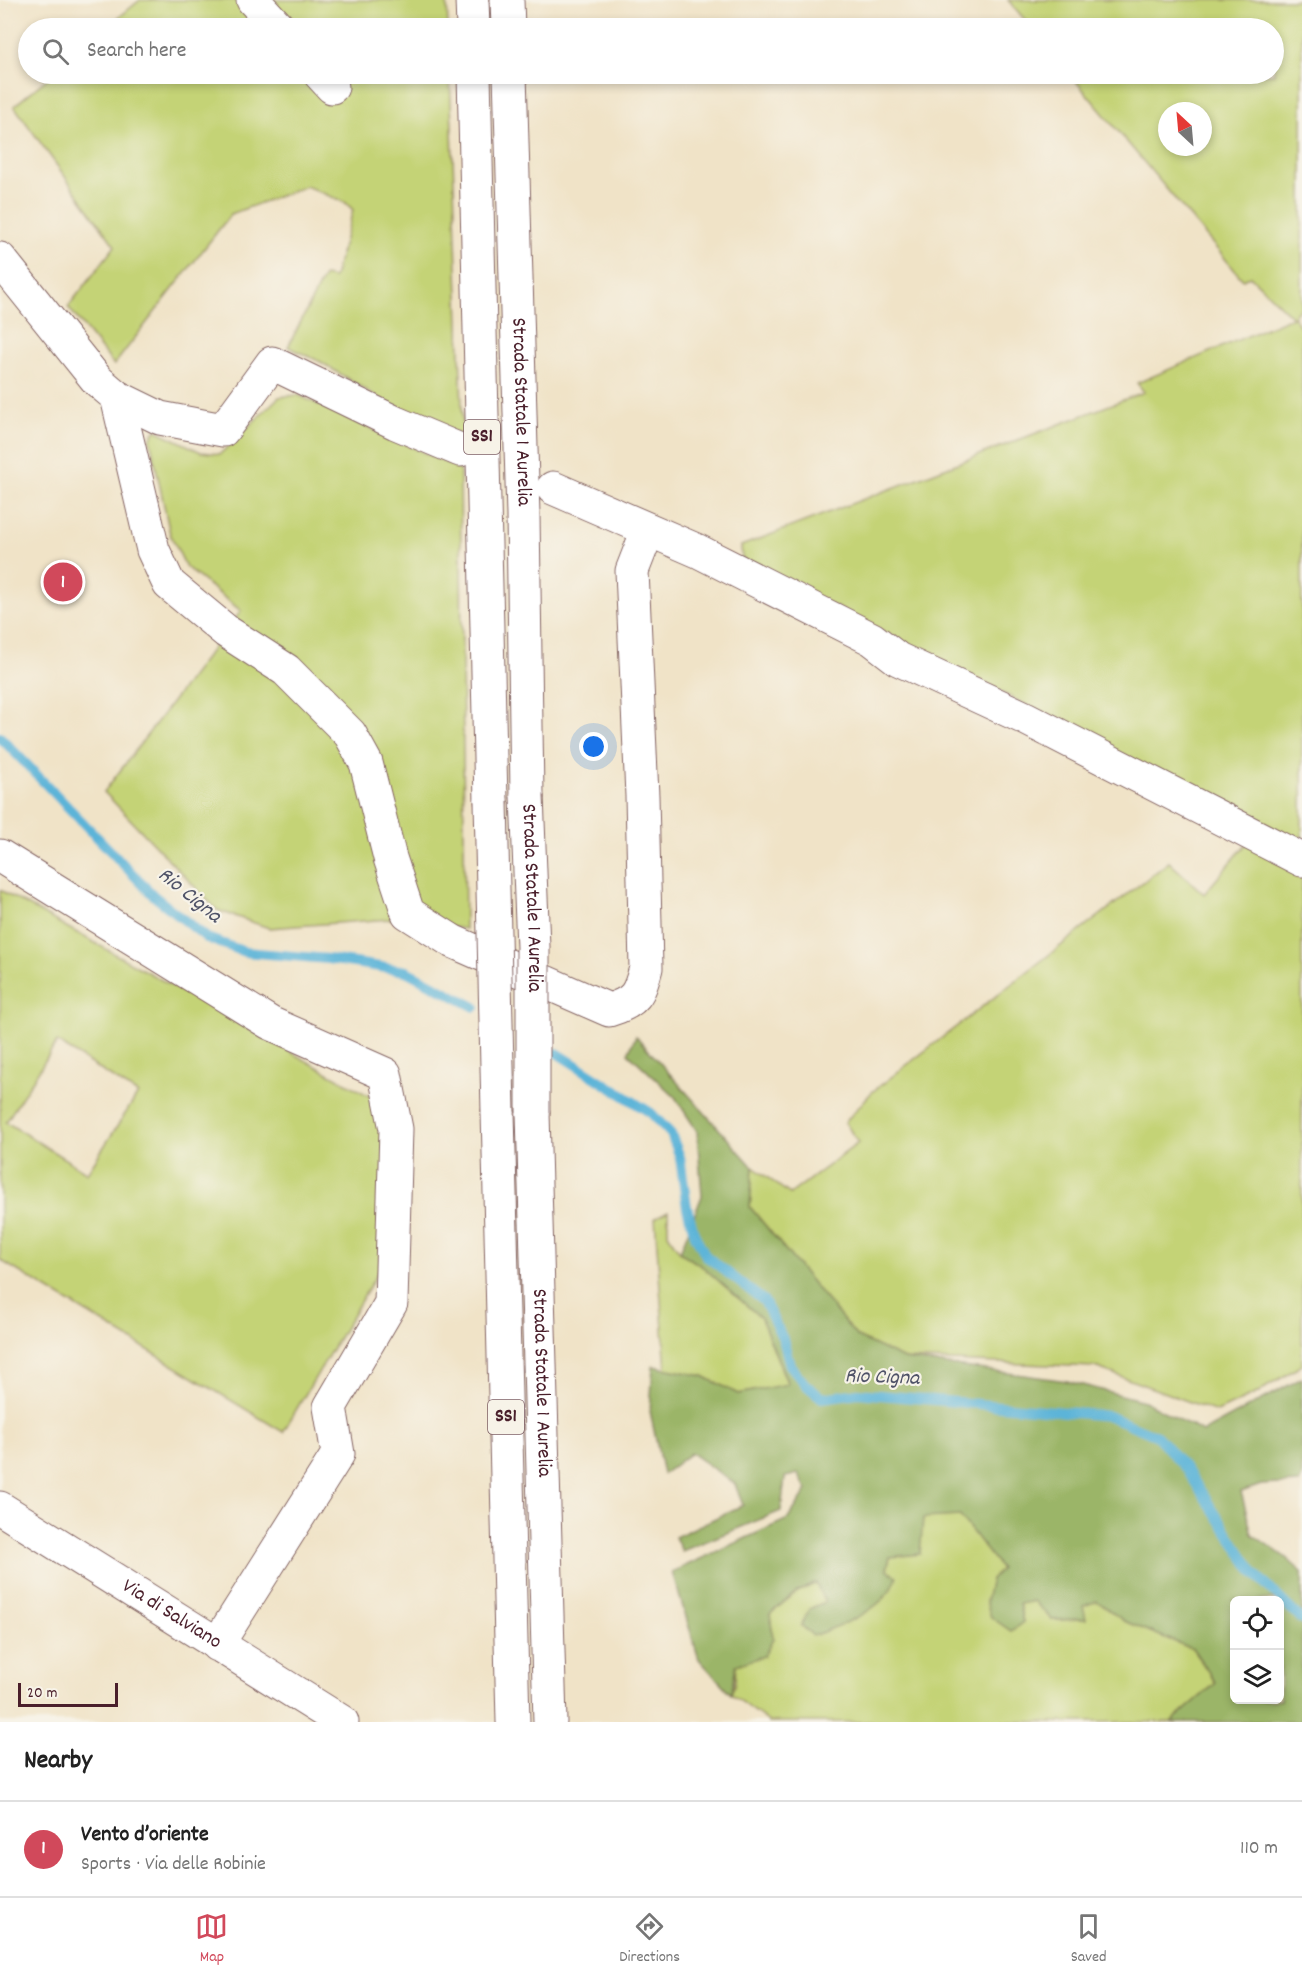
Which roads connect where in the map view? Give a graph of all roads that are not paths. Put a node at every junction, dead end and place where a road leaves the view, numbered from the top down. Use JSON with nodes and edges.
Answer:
{"nodes":[{"id":1,"x":253,"y":0,"type":"edge"},
{"id":2,"x":472,"y":0,"type":"edge"},
{"id":3,"x":507,"y":0,"type":"edge"},
{"id":4,"x":270,"y":18,"type":"edge"},
{"id":5,"x":473,"y":18,"type":"edge"},
{"id":6,"x":508,"y":18,"type":"edge"},
{"id":7,"x":474,"y":84,"type":"edge"},
{"id":8,"x":510,"y":84,"type":"edge"},
{"id":9,"x":0,"y":259,"type":"edge"},
{"id":10,"x":107,"y":389,"type":"junction"},
{"id":11,"x":460,"y":450,"type":"dead end"},
{"id":12,"x":553,"y":488,"type":"dead end"},
{"id":13,"x":648,"y":530,"type":"junction"},
{"id":14,"x":0,"y":855,"type":"edge"},
{"id":15,"x":1302,"y":860,"type":"edge"},
{"id":16,"x":0,"y":1508,"type":"edge"},
{"id":17,"x":217,"y":1644,"type":"junction"},
{"id":18,"x":342,"y":1722,"type":"edge"},
{"id":19,"x":513,"y":1722,"type":"edge"},
{"id":20,"x":550,"y":1722,"type":"edge"}],
"edges":[{"from":1,"to":4,"type":"main road"},
{"from":2,"to":5,"type":"main road"},
{"from":3,"to":6,"type":"main road"},
{"from":7,"to":19,"type":"main road","name":"Strada Statale 1 Aurelia","number":"SS1","bridge":true},
{"from":8,"to":20,"type":"main road","name":"Strada Statale 1 Aurelia","number":"SS1","bridge":true},
{"from":9,"to":10,"type":"main road"},
{"from":10,"to":11,"type":"main road"},
{"from":10,"to":13,"type":"main road"},
{"from":12,"to":13,"type":"main road"},
{"from":13,"to":15,"type":"main road"},
{"from":14,"to":17,"type":"main road"},
{"from":16,"to":17,"type":"main road","name":"Via di Salviano"},
{"from":17,"to":18,"type":"main road","name":"Via di Salviano"}]}
